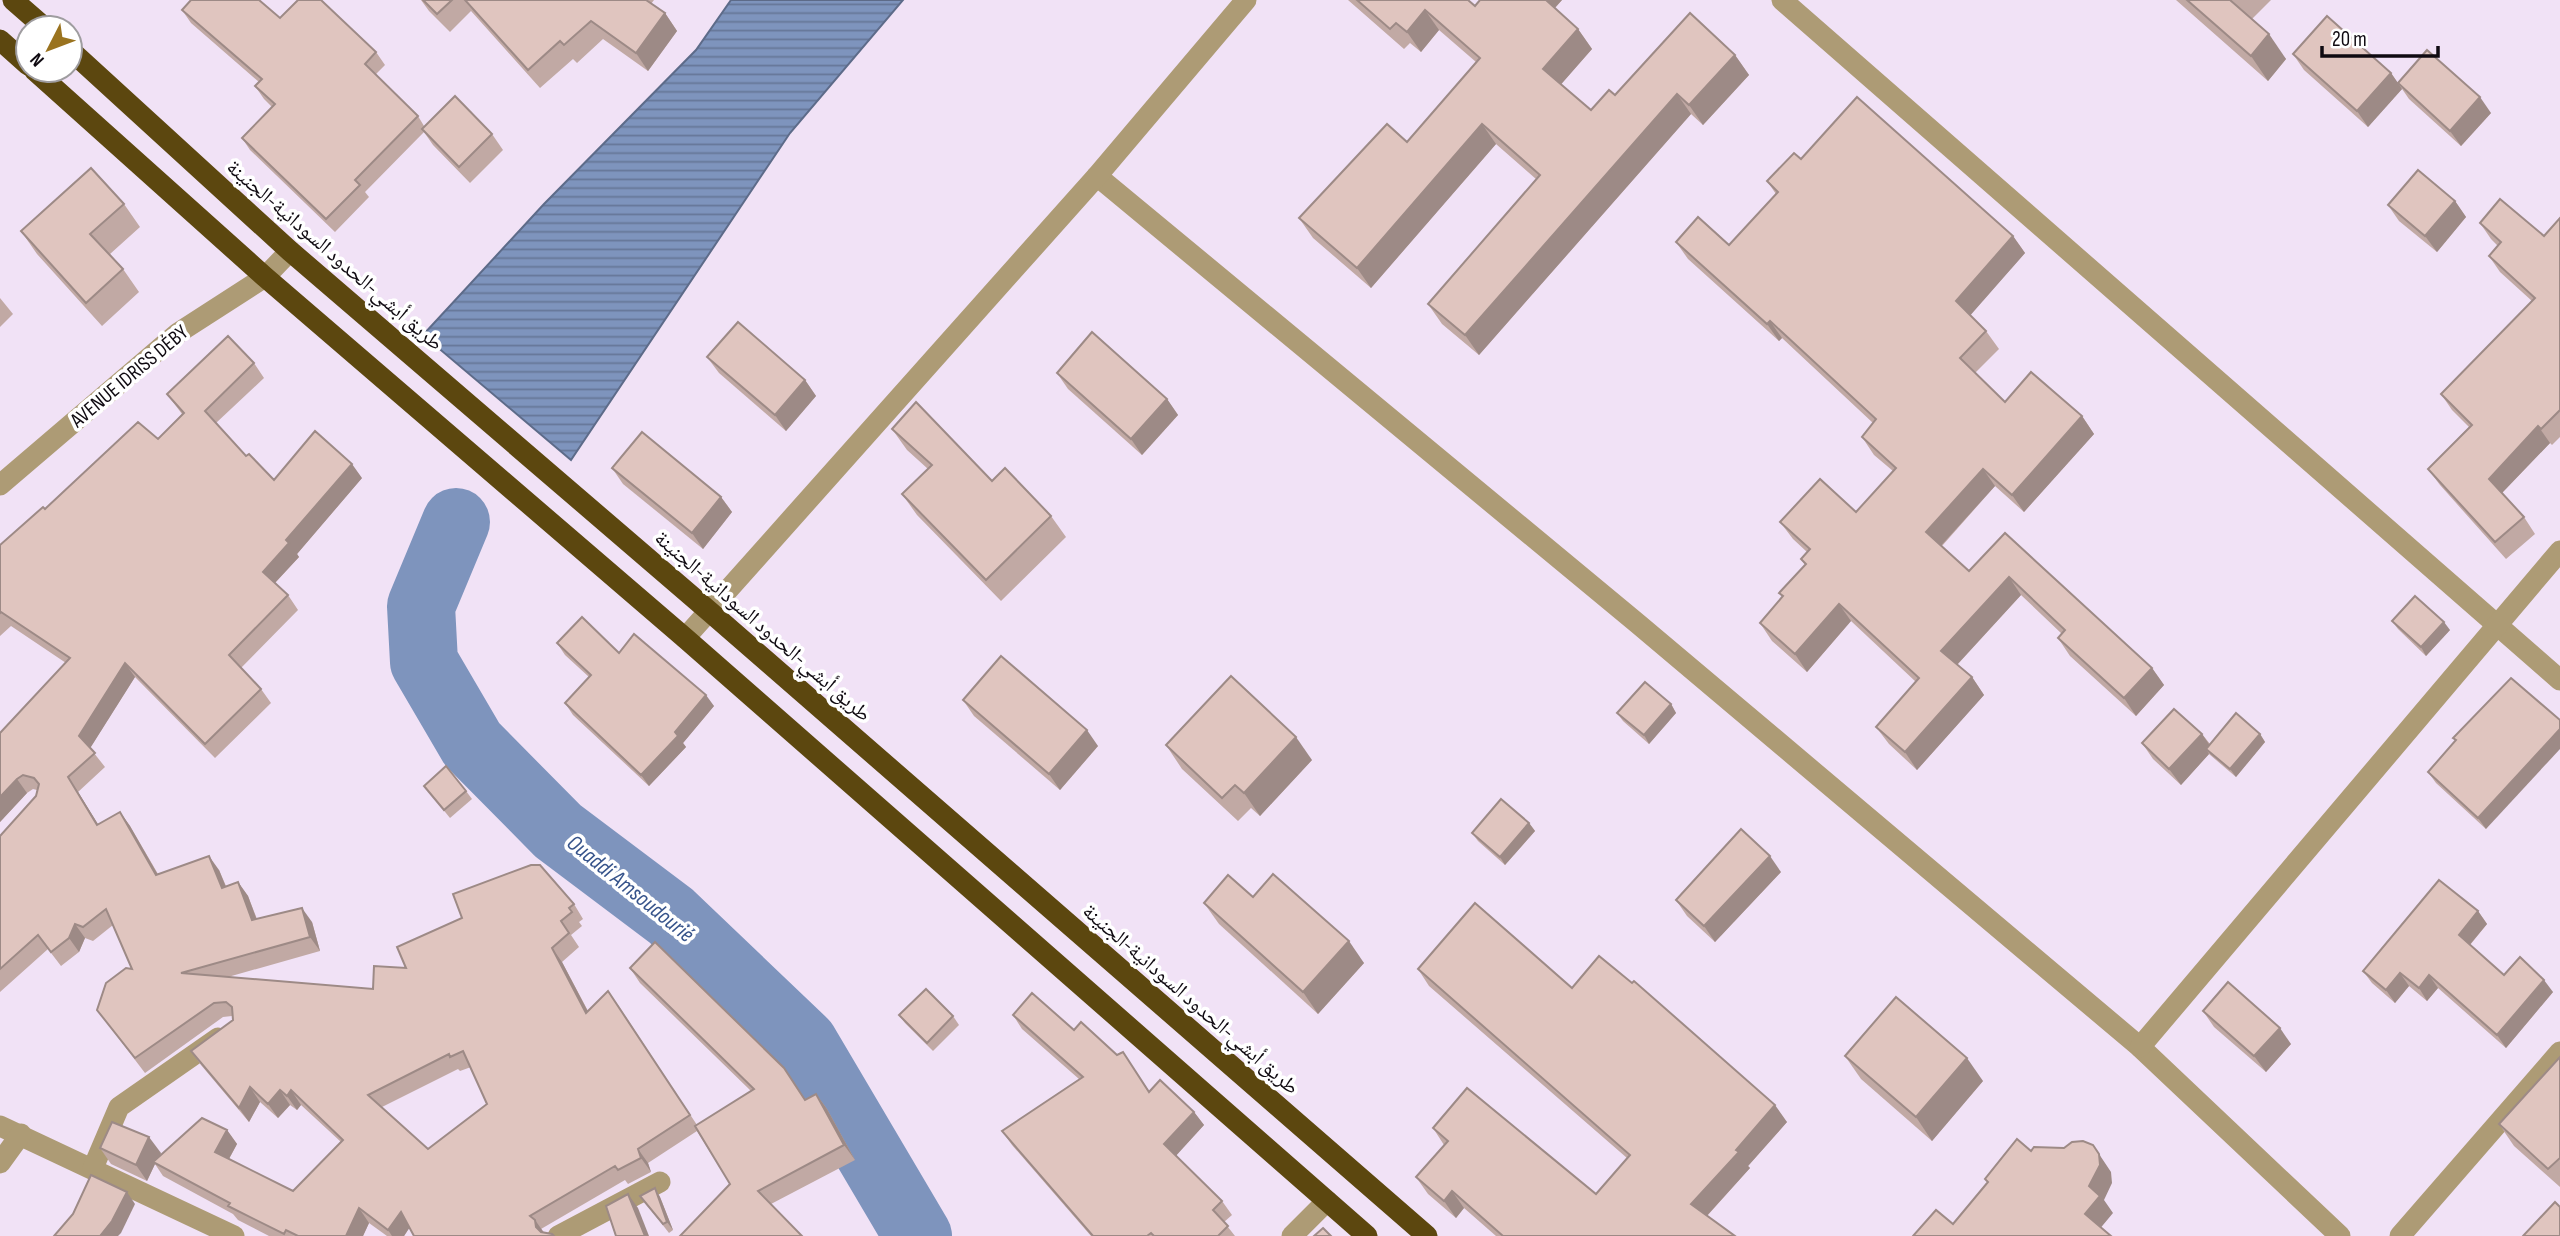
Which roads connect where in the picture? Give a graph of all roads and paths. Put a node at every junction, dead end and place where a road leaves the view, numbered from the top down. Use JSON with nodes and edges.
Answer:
{"nodes":[{"id":1,"x":13,"y":0,"type":"edge"},
{"id":2,"x":1246,"y":0,"type":"edge"},
{"id":3,"x":1782,"y":0,"type":"edge"},
{"id":4,"x":29,"y":14,"type":"edge"},
{"id":5,"x":0,"y":40,"type":"edge"},
{"id":6,"x":14,"y":52,"type":"edge"},
{"id":7,"x":84,"y":63,"type":"edge"},
{"id":8,"x":51,"y":84,"type":"edge"},
{"id":9,"x":1097,"y":176,"type":"junction"},
{"id":10,"x":290,"y":251,"type":"junction"},
{"id":11,"x":265,"y":277,"type":"junction"},
{"id":12,"x":0,"y":485,"type":"edge"},
{"id":13,"x":2560,"y":551,"type":"edge"},
{"id":14,"x":709,"y":611,"type":"junction"},
{"id":15,"x":2496,"y":625,"type":"junction"},
{"id":16,"x":685,"y":638,"type":"junction"},
{"id":17,"x":2560,"y":680,"type":"edge"},
{"id":18,"x":231,"y":1028,"type":"edge"},
{"id":19,"x":2140,"y":1047,"type":"junction"},
{"id":20,"x":2560,"y":1052,"type":"edge"},
{"id":21,"x":0,"y":1125,"type":"edge"},
{"id":22,"x":21,"y":1134,"type":"junction"},
{"id":23,"x":0,"y":1163,"type":"edge"},
{"id":24,"x":93,"y":1168,"type":"junction"},
{"id":25,"x":660,"y":1182,"type":"dead end"},
{"id":26,"x":1327,"y":1201,"type":"junction"},
{"id":27,"x":234,"y":1236,"type":"edge"},
{"id":28,"x":558,"y":1236,"type":"edge"},
{"id":29,"x":1292,"y":1236,"type":"edge"},
{"id":30,"x":1367,"y":1236,"type":"edge"},
{"id":31,"x":1427,"y":1236,"type":"edge"},
{"id":32,"x":2340,"y":1236,"type":"edge"},
{"id":33,"x":2400,"y":1236,"type":"edge"}],
"edges":[{"from":1,"to":4,"type":"highway"},
{"from":2,"to":9,"type":"street"},
{"from":3,"to":15,"type":"street"},
{"from":5,"to":6,"type":"highway"},
{"from":7,"to":10,"type":"highway","name":"طريق أبشي-الحدود السودانية-الجنينة"},
{"from":8,"to":11,"type":"highway"},
{"from":9,"to":14,"type":"street"},
{"from":9,"to":19,"type":"street"},
{"from":10,"to":11,"type":"street","name":"AVENUE IDRISS DÉBY"},
{"from":10,"to":14,"type":"highway","name":"طريق أبشي-الحدود السودانية-الجنينة"},
{"from":11,"to":12,"type":"street","name":"AVENUE IDRISS DÉBY"},
{"from":11,"to":16,"type":"highway"},
{"from":13,"to":15,"type":"street"},
{"from":14,"to":16,"type":"street"},
{"from":14,"to":31,"type":"highway","name":"طريق أبشي-الحدود السودانية-الجنينة"},
{"from":15,"to":17,"type":"street"},
{"from":15,"to":19,"type":"street"},
{"from":16,"to":26,"type":"highway"},
{"from":18,"to":24,"type":"street"},
{"from":19,"to":32,"type":"street"},
{"from":20,"to":33,"type":"street"},
{"from":21,"to":22,"type":"street"},
{"from":22,"to":23,"type":"street"},
{"from":22,"to":24,"type":"street"},
{"from":24,"to":27,"type":"street"},
{"from":25,"to":28,"type":"street"},
{"from":26,"to":29,"type":"street"},
{"from":26,"to":30,"type":"highway"}]}
